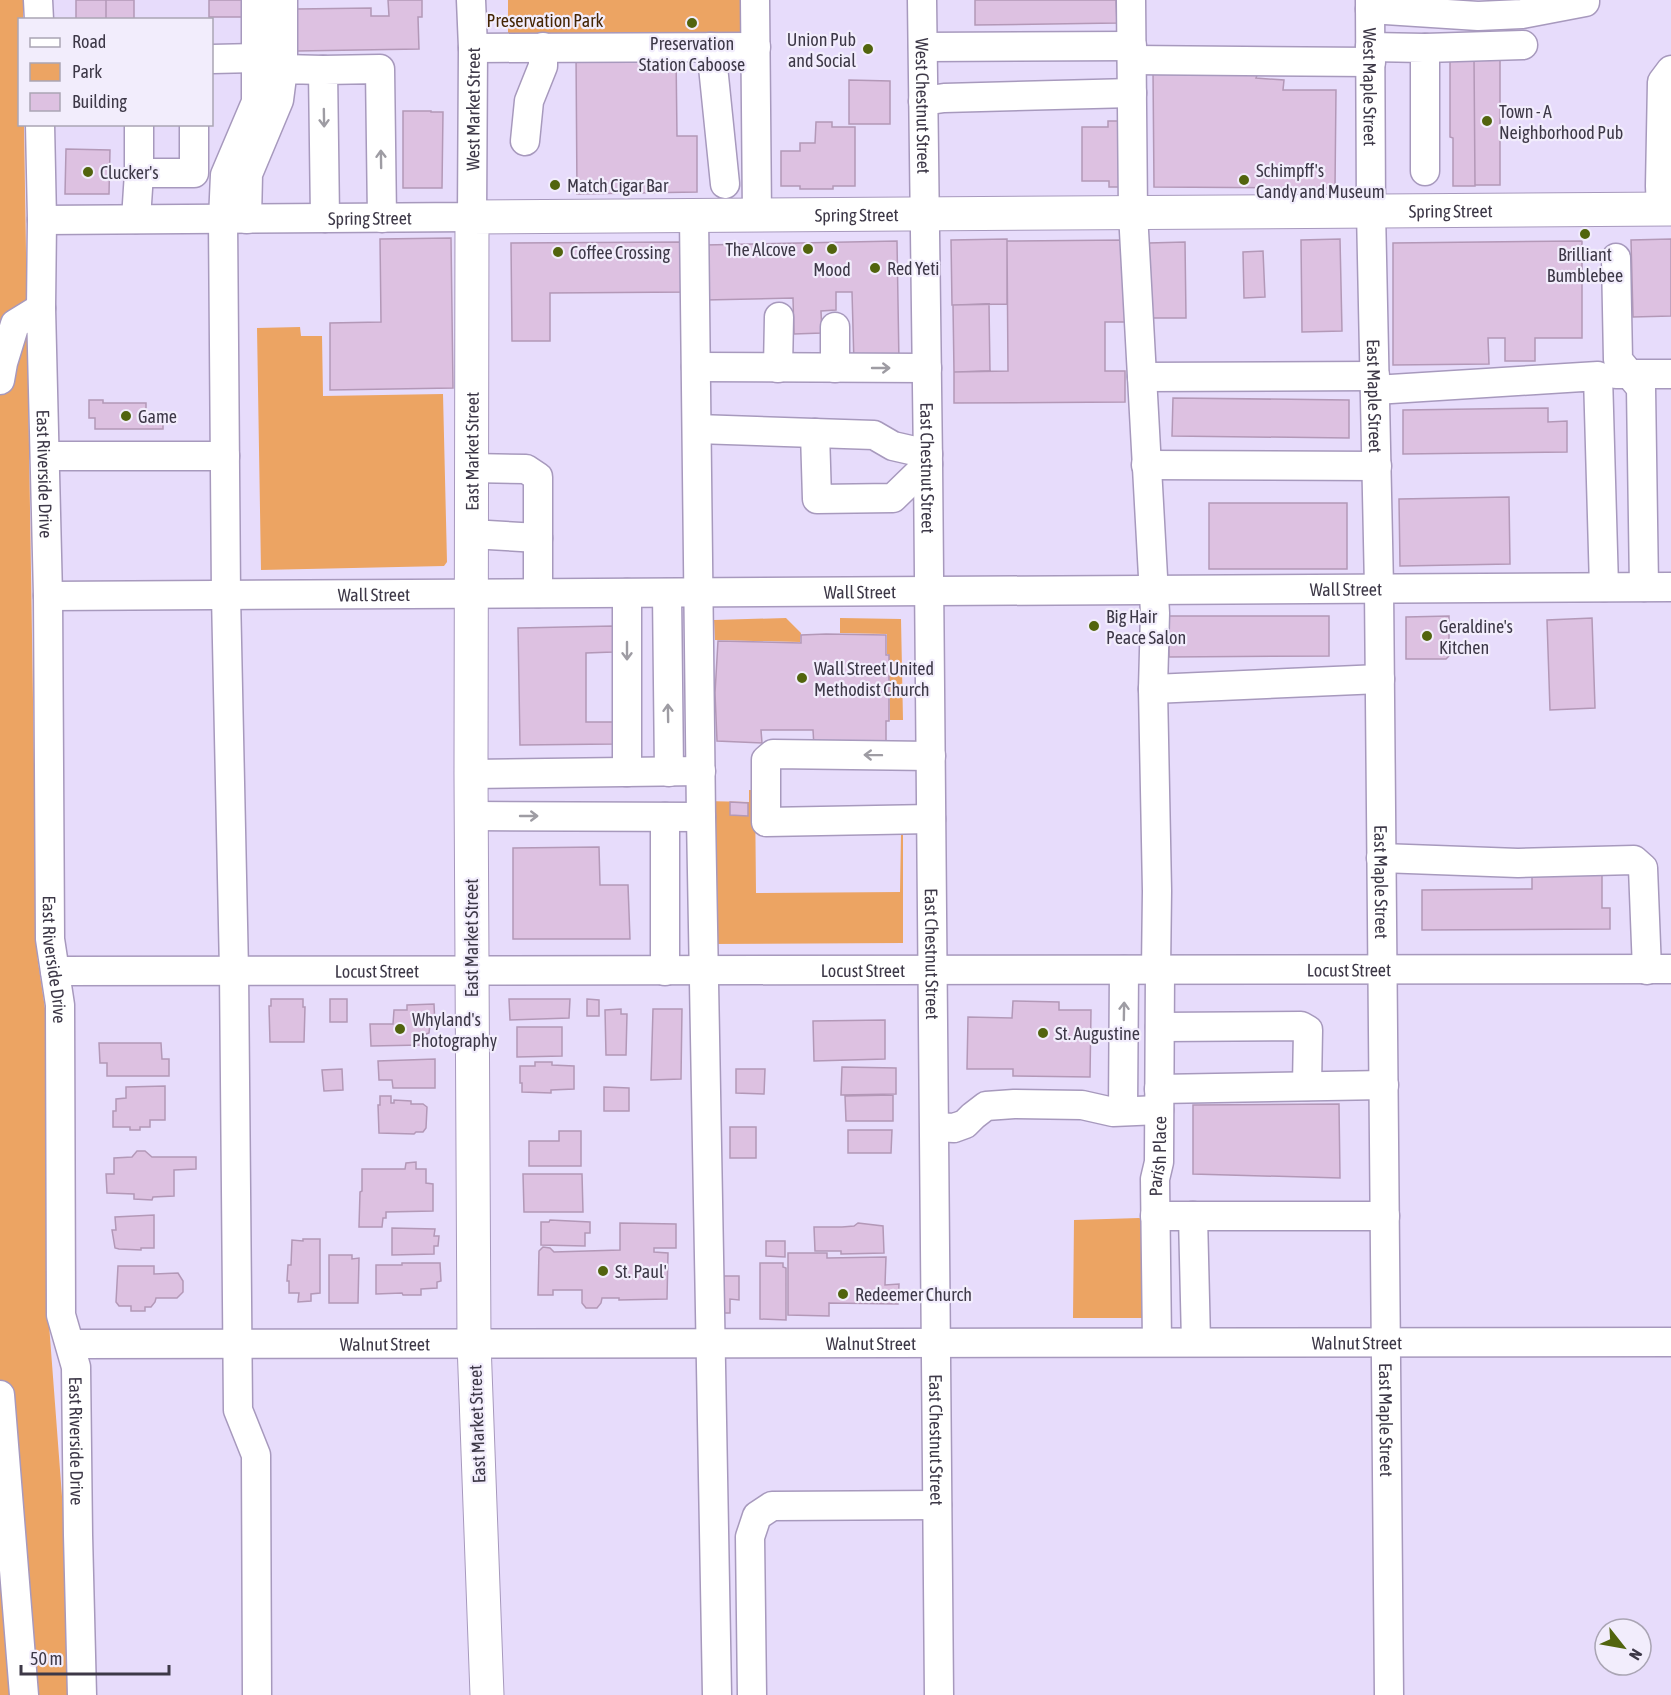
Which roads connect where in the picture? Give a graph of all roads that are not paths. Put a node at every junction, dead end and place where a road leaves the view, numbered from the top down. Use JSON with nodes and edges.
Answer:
{"nodes":[{"id":1,"x":38,"y":0,"type":"edge"},
{"id":2,"x":256,"y":0,"type":"edge"},
{"id":3,"x":283,"y":0,"type":"edge"},
{"id":4,"x":471,"y":0,"type":"edge"},
{"id":5,"x":755,"y":0,"type":"edge"},
{"id":6,"x":922,"y":0,"type":"edge"},
{"id":7,"x":1131,"y":0,"type":"edge"},
{"id":8,"x":1585,"y":0,"type":"edge"},
{"id":9,"x":1370,"y":4,"type":"edge"},
{"id":10,"x":39,"y":18,"type":"edge"},
{"id":11,"x":1522,"y":45,"type":"dead end"},
{"id":12,"x":543,"y":47,"type":"junction"},
{"id":13,"x":711,"y":47,"type":"junction"},
{"id":14,"x":756,"y":47,"type":"junction"},
{"id":15,"x":473,"y":48,"type":"junction"},
{"id":16,"x":923,"y":48,"type":"junction"},
{"id":17,"x":1425,"y":48,"type":"junction"},
{"id":18,"x":1132,"y":53,"type":"junction"},
{"id":19,"x":1371,"y":55,"type":"junction"},
{"id":20,"x":256,"y":58,"type":"junction"},
{"id":21,"x":213,"y":59,"type":"edge"},
{"id":22,"x":283,"y":69,"type":"junction"},
{"id":23,"x":323,"y":70,"type":"junction"},
{"id":24,"x":1671,"y":70,"type":"edge"},
{"id":25,"x":1132,"y":93,"type":"junction"},
{"id":26,"x":923,"y":101,"type":"junction"},
{"id":27,"x":40,"y":126,"type":"edge"},
{"id":28,"x":139,"y":126,"type":"edge"},
{"id":29,"x":194,"y":126,"type":"edge"},
{"id":30,"x":525,"y":141,"type":"dead end"},
{"id":31,"x":1425,"y":171,"type":"dead end"},
{"id":32,"x":139,"y":173,"type":"junction"},
{"id":33,"x":194,"y":174,"type":"junction"},
{"id":34,"x":225,"y":175,"type":"junction"},
{"id":35,"x":725,"y":184,"type":"dead end"},
{"id":36,"x":1666,"y":210,"type":"edge"},
{"id":37,"x":1371,"y":211,"type":"junction"},
{"id":38,"x":1133,"y":213,"type":"junction"},
{"id":39,"x":925,"y":214,"type":"junction"},
{"id":40,"x":694,"y":216,"type":"junction"},
{"id":41,"x":757,"y":216,"type":"junction"},
{"id":42,"x":472,"y":217,"type":"junction"},
{"id":43,"x":325,"y":218,"type":"junction"},
{"id":44,"x":382,"y":218,"type":"junction"},
{"id":45,"x":42,"y":219,"type":"junction"},
{"id":46,"x":136,"y":219,"type":"junction"},
{"id":47,"x":235,"y":219,"type":"junction"},
{"id":48,"x":1616,"y":258,"type":"dead end"},
{"id":49,"x":41,"y":308,"type":"junction"},
{"id":50,"x":779,"y":317,"type":"dead end"},
{"id":51,"x":835,"y":327,"type":"dead end"},
{"id":52,"x":696,"y":368,"type":"junction"},
{"id":53,"x":778,"y":368,"type":"junction"},
{"id":54,"x":835,"y":368,"type":"junction"},
{"id":55,"x":927,"y":368,"type":"junction"},
{"id":56,"x":1629,"y":373,"type":"junction"},
{"id":57,"x":1671,"y":374,"type":"edge"},
{"id":58,"x":1598,"y":376,"type":"junction"},
{"id":59,"x":1142,"y":377,"type":"junction"},
{"id":60,"x":0,"y":380,"type":"edge"},
{"id":61,"x":1375,"y":383,"type":"junction"},
{"id":62,"x":697,"y":429,"type":"junction"},
{"id":63,"x":815,"y":433,"type":"junction"},
{"id":64,"x":893,"y":447,"type":"junction"},
{"id":65,"x":45,"y":456,"type":"junction"},
{"id":66,"x":225,"y":456,"type":"junction"},
{"id":67,"x":928,"y":459,"type":"junction"},
{"id":68,"x":1146,"y":465,"type":"junction"},
{"id":69,"x":1377,"y":466,"type":"junction"},
{"id":70,"x":471,"y":468,"type":"junction"},
{"id":71,"x":893,"y":507,"type":"junction"},
{"id":72,"x":928,"y":517,"type":"junction"},
{"id":73,"x":471,"y":534,"type":"junction"},
{"id":74,"x":538,"y":538,"type":"junction"},
{"id":75,"x":1604,"y":587,"type":"junction"},
{"id":76,"x":1658,"y":587,"type":"edge"},
{"id":77,"x":1379,"y":588,"type":"junction"},
{"id":78,"x":1153,"y":590,"type":"junction"},
{"id":79,"x":929,"y":591,"type":"junction"},
{"id":80,"x":667,"y":592,"type":"junction"},
{"id":81,"x":700,"y":592,"type":"junction"},
{"id":82,"x":538,"y":593,"type":"junction"},
{"id":83,"x":627,"y":593,"type":"junction"},
{"id":84,"x":471,"y":594,"type":"junction"},
{"id":85,"x":48,"y":596,"type":"junction"},
{"id":86,"x":226,"y":596,"type":"junction"},
{"id":87,"x":1380,"y":679,"type":"junction"},
{"id":88,"x":1153,"y":689,"type":"junction"},
{"id":89,"x":931,"y":756,"type":"junction"},
{"id":90,"x":701,"y":771,"type":"junction"},
{"id":91,"x":627,"y":772,"type":"junction"},
{"id":92,"x":669,"y":772,"type":"junction"},
{"id":93,"x":471,"y":774,"type":"junction"},
{"id":94,"x":471,"y":816,"type":"junction"},
{"id":95,"x":665,"y":817,"type":"junction"},
{"id":96,"x":701,"y":817,"type":"junction"},
{"id":97,"x":931,"y":819,"type":"junction"},
{"id":98,"x":1381,"y":858,"type":"junction"},
{"id":99,"x":665,"y":970,"type":"junction"},
{"id":100,"x":704,"y":970,"type":"junction"},
{"id":101,"x":933,"y":970,"type":"junction"},
{"id":102,"x":1124,"y":970,"type":"junction"},
{"id":103,"x":1158,"y":970,"type":"junction"},
{"id":104,"x":1382,"y":970,"type":"junction"},
{"id":105,"x":1659,"y":970,"type":"edge"},
{"id":106,"x":55,"y":971,"type":"junction"},
{"id":107,"x":234,"y":971,"type":"junction"},
{"id":108,"x":471,"y":971,"type":"junction"},
{"id":109,"x":1160,"y":1027,"type":"junction"},
{"id":110,"x":1384,"y":1085,"type":"junction"},
{"id":111,"x":1307,"y":1086,"type":"junction"},
{"id":112,"x":1159,"y":1099,"type":"junction"},
{"id":113,"x":1123,"y":1111,"type":"junction"},
{"id":114,"x":935,"y":1127,"type":"junction"},
{"id":115,"x":1155,"y":1216,"type":"junction"},
{"id":116,"x":1193,"y":1216,"type":"junction"},
{"id":117,"x":1385,"y":1216,"type":"junction"},
{"id":118,"x":1157,"y":1342,"type":"junction"},
{"id":119,"x":1196,"y":1342,"type":"junction"},
{"id":120,"x":1387,"y":1342,"type":"junction"},
{"id":121,"x":1671,"y":1342,"type":"edge"},
{"id":122,"x":238,"y":1343,"type":"junction"},
{"id":123,"x":474,"y":1343,"type":"junction"},
{"id":124,"x":710,"y":1343,"type":"junction"},
{"id":125,"x":936,"y":1343,"type":"junction"},
{"id":126,"x":69,"y":1344,"type":"junction"},
{"id":127,"x":0,"y":1395,"type":"edge"},
{"id":128,"x":938,"y":1505,"type":"junction"},
{"id":129,"x":24,"y":1695,"type":"edge"},
{"id":130,"x":82,"y":1695,"type":"edge"},
{"id":131,"x":257,"y":1695,"type":"edge"},
{"id":132,"x":487,"y":1695,"type":"edge"},
{"id":133,"x":717,"y":1695,"type":"edge"},
{"id":134,"x":752,"y":1695,"type":"edge"},
{"id":135,"x":939,"y":1695,"type":"edge"},
{"id":136,"x":1389,"y":1695,"type":"edge"}],
"edges":[{"from":1,"to":10,"type":"street"},
{"from":2,"to":20,"type":"street"},
{"from":3,"to":22,"type":"street"},
{"from":4,"to":15,"type":"street","name":"West Market Street"},
{"from":5,"to":14,"type":"street"},
{"from":6,"to":16,"type":"street","name":"West Chestnut Street"},
{"from":7,"to":18,"type":"street","name":"Parish Place"},
{"from":8,"to":9,"type":"street"},
{"from":9,"to":19,"type":"street","name":"West Maple Street"},
{"from":11,"to":17,"type":"street"},
{"from":12,"to":13,"type":"street"},
{"from":12,"to":15,"type":"street"},
{"from":12,"to":30,"type":"street"},
{"from":13,"to":14,"type":"street"},
{"from":13,"to":35,"type":"street"},
{"from":14,"to":41,"type":"street"},
{"from":15,"to":42,"type":"street","name":"West Market Street"},
{"from":16,"to":18,"type":"street"},
{"from":16,"to":26,"type":"street","name":"West Chestnut Street"},
{"from":17,"to":19,"type":"street"},
{"from":17,"to":31,"type":"street"},
{"from":18,"to":19,"type":"street"},
{"from":18,"to":25,"type":"street","name":"Parish Place"},
{"from":19,"to":37,"type":"street","name":"West Maple Street"},
{"from":20,"to":21,"type":"street"},
{"from":20,"to":34,"type":"street"},
{"from":22,"to":23,"type":"street"},
{"from":22,"to":47,"type":"street"},
{"from":23,"to":43,"type":"street","one_way":true},
{"from":44,"to":23,"type":"street","one_way":true},
{"from":24,"to":36,"type":"street"},
{"from":25,"to":26,"type":"street"},
{"from":25,"to":38,"type":"street","name":"Parish Place"},
{"from":26,"to":39,"type":"street","name":"West Chestnut Street"},
{"from":27,"to":45,"type":"street","name":"East Riverside Drive"},
{"from":28,"to":32,"type":"street"},
{"from":29,"to":33,"type":"street"},
{"from":32,"to":33,"type":"street"},
{"from":32,"to":46,"type":"street"},
{"from":33,"to":34,"type":"street"},
{"from":34,"to":47,"type":"street"},
{"from":36,"to":37,"type":"main road","name":"Spring Street"},
{"from":37,"to":38,"type":"main road","name":"Spring Street"},
{"from":37,"to":61,"type":"street","name":"East Maple Street"},
{"from":38,"to":39,"type":"main road","name":"Spring Street"},
{"from":38,"to":59,"type":"street","name":"Parish Place"},
{"from":39,"to":41,"type":"main road","name":"Spring Street"},
{"from":39,"to":55,"type":"street","name":"East Chestnut Street"},
{"from":40,"to":41,"type":"main road","name":"Spring Street"},
{"from":40,"to":42,"type":"main road","name":"Spring Street"},
{"from":40,"to":52,"type":"street"},
{"from":42,"to":44,"type":"street","name":"Spring Street"},
{"from":42,"to":70,"type":"main road","name":"East Market Street"},
{"from":43,"to":44,"type":"street","name":"Spring Street"},
{"from":43,"to":47,"type":"street","name":"Spring Street"},
{"from":45,"to":46,"type":"street","name":"Spring Street"},
{"from":45,"to":49,"type":"street","name":"East Riverside Drive"},
{"from":46,"to":47,"type":"street","name":"Spring Street"},
{"from":47,"to":66,"type":"street"},
{"from":48,"to":56,"type":"street"},
{"from":49,"to":60,"type":"street"},
{"from":49,"to":65,"type":"street","name":"East Riverside Drive"},
{"from":50,"to":53,"type":"street"},
{"from":51,"to":54,"type":"street"},
{"from":52,"to":53,"type":"street"},
{"from":52,"to":62,"type":"street"},
{"from":53,"to":54,"type":"street"},
{"from":54,"to":55,"type":"street","one_way":true},
{"from":55,"to":67,"type":"street","name":"East Chestnut Street"},
{"from":56,"to":57,"type":"street"},
{"from":56,"to":58,"type":"street"},
{"from":56,"to":76,"type":"street"},
{"from":58,"to":61,"type":"street"},
{"from":58,"to":75,"type":"street"},
{"from":59,"to":61,"type":"street"},
{"from":59,"to":68,"type":"street","name":"Parish Place"},
{"from":61,"to":69,"type":"street","name":"East Maple Street"},
{"from":62,"to":63,"type":"street"},
{"from":62,"to":81,"type":"street"},
{"from":63,"to":64,"type":"street"},
{"from":63,"to":71,"type":"street"},
{"from":64,"to":67,"type":"street"},
{"from":64,"to":71,"type":"street"},
{"from":65,"to":66,"type":"street"},
{"from":65,"to":85,"type":"street","name":"East Riverside Drive"},
{"from":66,"to":86,"type":"street"},
{"from":67,"to":71,"type":"street"},
{"from":67,"to":72,"type":"street","name":"East Chestnut Street"},
{"from":68,"to":69,"type":"street"},
{"from":68,"to":78,"type":"street","name":"Parish Place"},
{"from":69,"to":77,"type":"street","name":"East Maple Street"},
{"from":70,"to":73,"type":"main road","name":"East Market Street"},
{"from":70,"to":74,"type":"street"},
{"from":71,"to":72,"type":"street"},
{"from":72,"to":79,"type":"street","name":"East Chestnut Street"},
{"from":73,"to":74,"type":"street"},
{"from":73,"to":84,"type":"main road","name":"East Market Street"},
{"from":74,"to":82,"type":"street"},
{"from":75,"to":76,"type":"street","name":"Wall Street"},
{"from":75,"to":77,"type":"street","name":"Wall Street"},
{"from":77,"to":78,"type":"street","name":"Wall Street"},
{"from":77,"to":87,"type":"street","name":"East Maple Street"},
{"from":78,"to":79,"type":"street","name":"Wall Street"},
{"from":78,"to":88,"type":"street","name":"Parish Place"},
{"from":79,"to":81,"type":"street","name":"Wall Street"},
{"from":79,"to":89,"type":"street","name":"East Chestnut Street"},
{"from":80,"to":81,"type":"street","name":"Wall Street"},
{"from":80,"to":83,"type":"street","name":"Wall Street"},
{"from":92,"to":80,"type":"street","one_way":true},
{"from":81,"to":90,"type":"street"},
{"from":82,"to":83,"type":"street","name":"Wall Street"},
{"from":82,"to":84,"type":"street","name":"Wall Street"},
{"from":83,"to":91,"type":"street","one_way":true},
{"from":84,"to":86,"type":"street","name":"Wall Street"},
{"from":84,"to":93,"type":"main road","name":"East Market Street"},
{"from":85,"to":86,"type":"street","name":"Wall Street"},
{"from":85,"to":106,"type":"street","name":"East Riverside Drive"},
{"from":86,"to":107,"type":"street"},
{"from":87,"to":88,"type":"street"},
{"from":87,"to":98,"type":"street","name":"East Maple Street"},
{"from":88,"to":103,"type":"street","name":"Parish Place"},
{"from":89,"to":97,"type":"street","name":"East Chestnut Street"},
{"from":89,"to":97,"type":"street","one_way":true},
{"from":90,"to":92,"type":"street"},
{"from":90,"to":96,"type":"street"},
{"from":91,"to":92,"type":"street"},
{"from":91,"to":93,"type":"street"},
{"from":93,"to":94,"type":"main road","name":"East Market Street"},
{"from":94,"to":95,"type":"street","one_way":true},
{"from":94,"to":108,"type":"main road","name":"East Market Street"},
{"from":95,"to":96,"type":"street"},
{"from":95,"to":99,"type":"street"},
{"from":96,"to":100,"type":"street"},
{"from":97,"to":101,"type":"street","name":"East Chestnut Street"},
{"from":98,"to":104,"type":"street","name":"East Maple Street"},
{"from":98,"to":105,"type":"street"},
{"from":99,"to":100,"type":"street","name":"Locust Street"},
{"from":99,"to":108,"type":"street","name":"Locust Street"},
{"from":100,"to":101,"type":"street","name":"Locust Street"},
{"from":100,"to":124,"type":"street"},
{"from":101,"to":102,"type":"street","name":"Locust Street"},
{"from":101,"to":114,"type":"street","name":"East Chestnut Street"},
{"from":102,"to":103,"type":"street","name":"Locust Street"},
{"from":113,"to":102,"type":"street","one_way":true},
{"from":103,"to":104,"type":"street","name":"Locust Street"},
{"from":103,"to":109,"type":"street","name":"Parish Place"},
{"from":104,"to":105,"type":"street","name":"Locust Street"},
{"from":104,"to":110,"type":"street","name":"East Maple Street"},
{"from":106,"to":107,"type":"street","name":"Locust Street"},
{"from":106,"to":126,"type":"street","name":"East Riverside Drive"},
{"from":107,"to":108,"type":"street","name":"Locust Street"},
{"from":107,"to":122,"type":"street"},
{"from":108,"to":123,"type":"main road","name":"East Market Street"},
{"from":109,"to":111,"type":"street"},
{"from":109,"to":112,"type":"street","name":"Parish Place"},
{"from":110,"to":111,"type":"street"},
{"from":110,"to":117,"type":"street","name":"East Maple Street"},
{"from":111,"to":112,"type":"street"},
{"from":112,"to":113,"type":"street"},
{"from":112,"to":115,"type":"street","name":"Parish Place"},
{"from":113,"to":114,"type":"street"},
{"from":114,"to":125,"type":"street","name":"East Chestnut Street"},
{"from":115,"to":116,"type":"street"},
{"from":115,"to":118,"type":"street","name":"Parish Place"},
{"from":116,"to":117,"type":"street"},
{"from":116,"to":119,"type":"street"},
{"from":117,"to":120,"type":"street","name":"East Maple Street"},
{"from":118,"to":119,"type":"street","name":"Walnut Street"},
{"from":118,"to":125,"type":"street","name":"Walnut Street"},
{"from":119,"to":120,"type":"street","name":"Walnut Street"},
{"from":120,"to":121,"type":"street","name":"Walnut Street"},
{"from":120,"to":136,"type":"street","name":"East Maple Street"},
{"from":122,"to":123,"type":"street","name":"Walnut Street"},
{"from":122,"to":126,"type":"street","name":"Walnut Street"},
{"from":122,"to":131,"type":"street"},
{"from":123,"to":124,"type":"street","name":"Walnut Street"},
{"from":123,"to":132,"type":"main road","name":"East Market Street"},
{"from":124,"to":125,"type":"street","name":"Walnut Street"},
{"from":124,"to":133,"type":"street"},
{"from":125,"to":128,"type":"street","name":"East Chestnut Street"},
{"from":126,"to":130,"type":"street","name":"East Riverside Drive"},
{"from":127,"to":129,"type":"street"},
{"from":128,"to":134,"type":"street"},
{"from":128,"to":135,"type":"street","name":"East Chestnut Street"}]}
